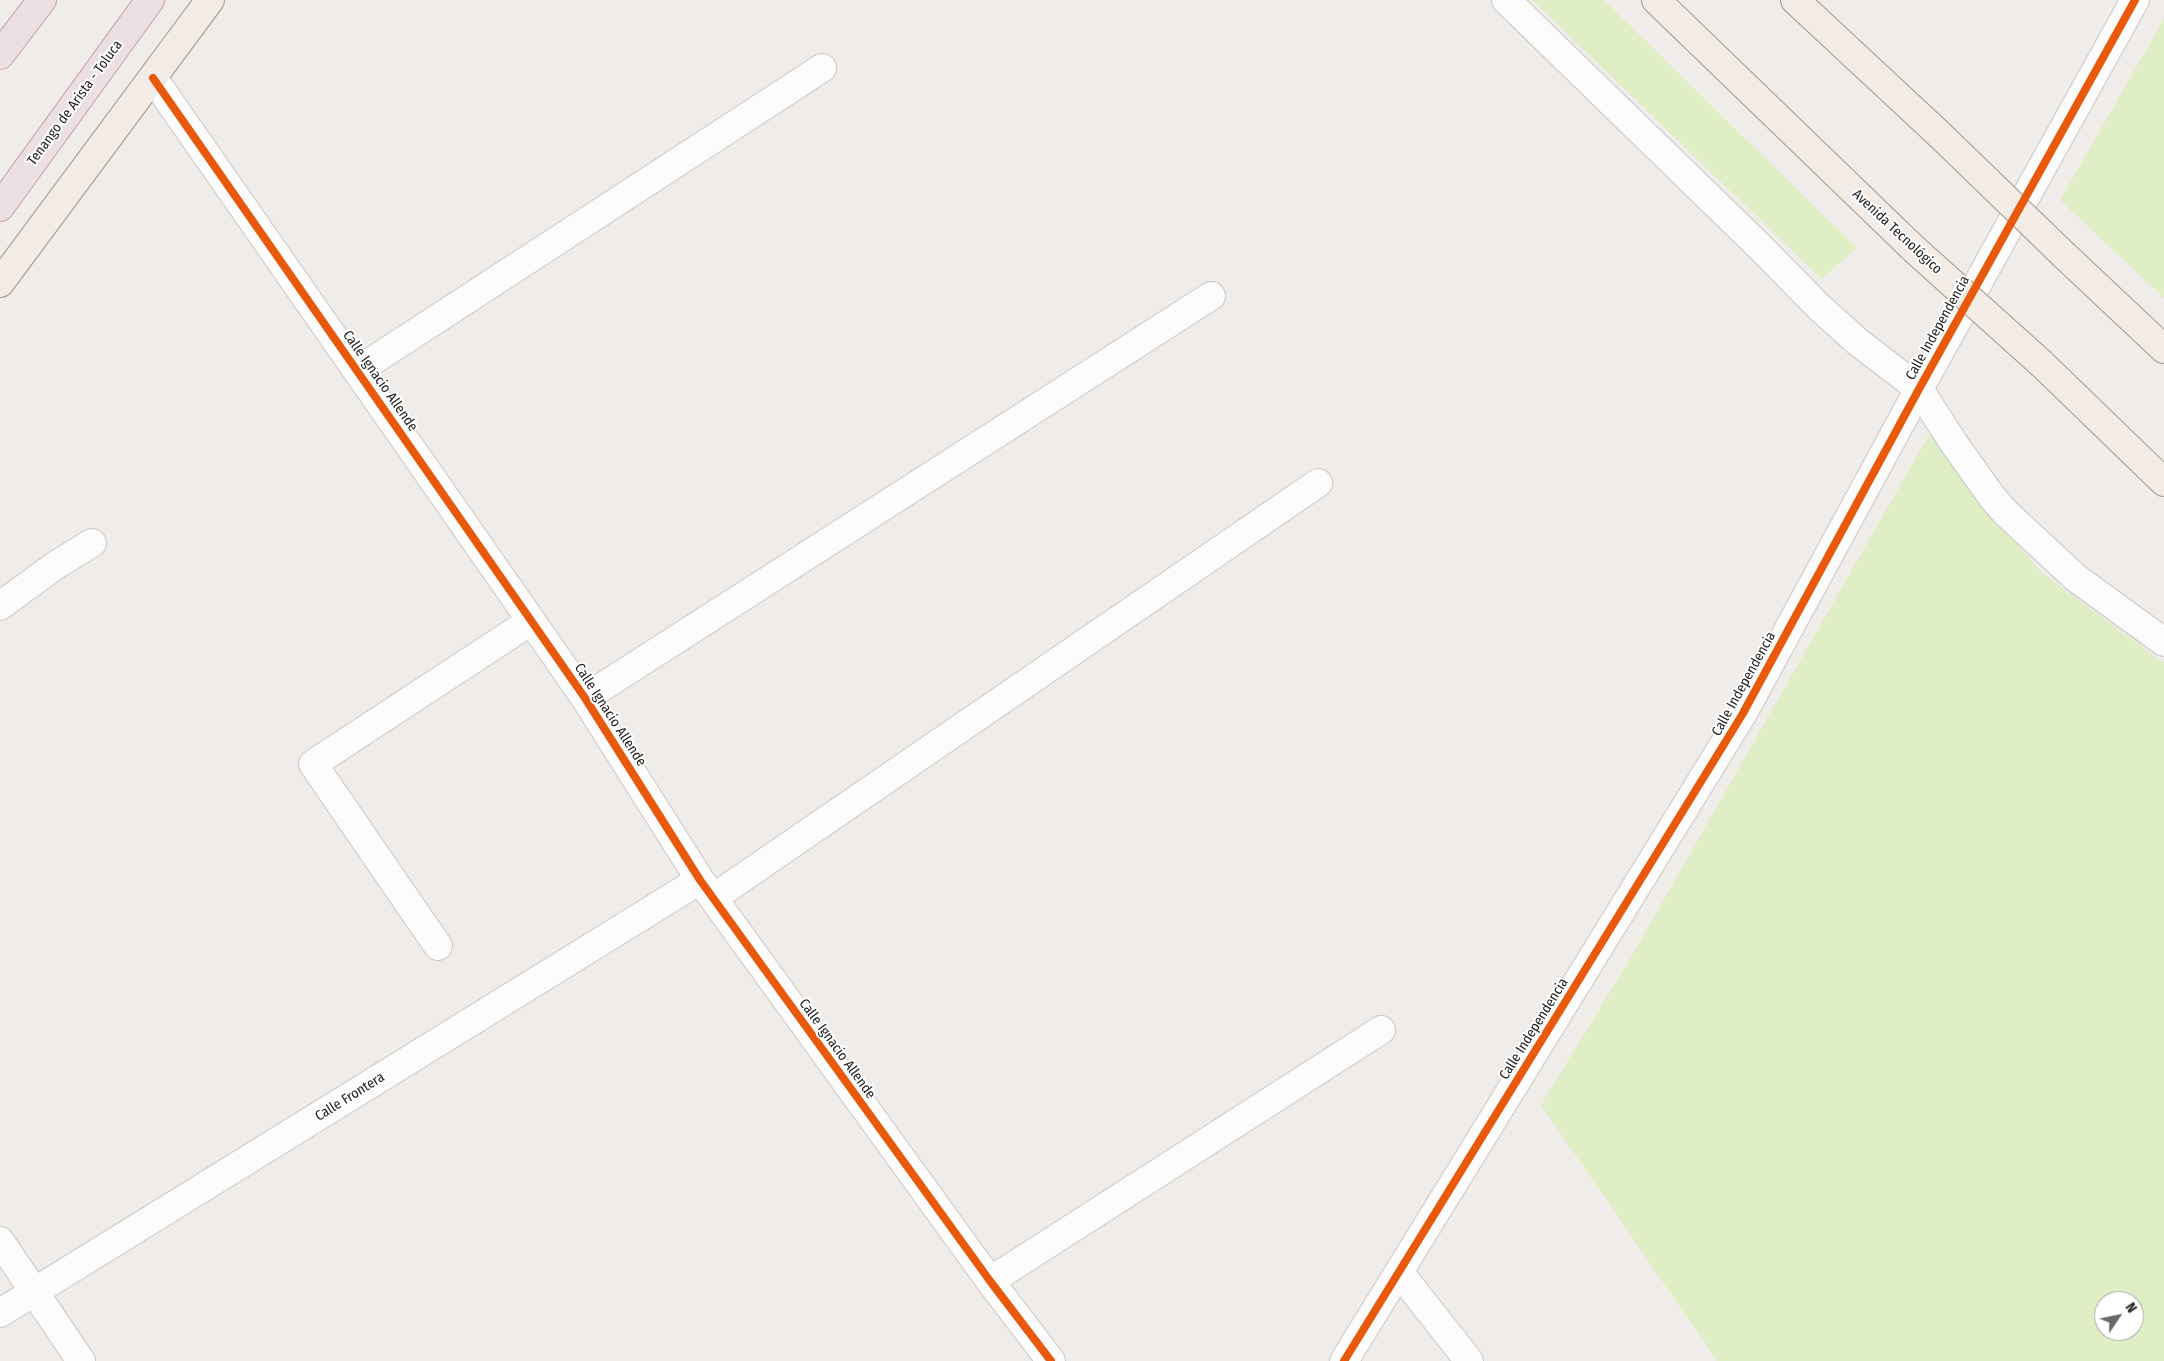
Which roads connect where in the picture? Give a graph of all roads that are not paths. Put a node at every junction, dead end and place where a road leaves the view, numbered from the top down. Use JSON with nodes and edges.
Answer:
{"nodes":[{"id":1,"x":42,"y":0,"type":"edge"},
{"id":2,"x":150,"y":0,"type":"edge"},
{"id":3,"x":210,"y":0,"type":"edge"},
{"id":4,"x":1506,"y":0,"type":"edge"},
{"id":5,"x":1656,"y":0,"type":"edge"},
{"id":6,"x":1795,"y":0,"type":"edge"},
{"id":7,"x":2135,"y":0,"type":"edge"},
{"id":8,"x":0,"y":55,"type":"edge"},
{"id":9,"x":822,"y":68,"type":"dead end"},
{"id":10,"x":152,"y":78,"type":"junction"},
{"id":11,"x":0,"y":207,"type":"edge"},
{"id":12,"x":0,"y":283,"type":"edge"},
{"id":13,"x":1211,"y":296,"type":"dead end"},
{"id":14,"x":2164,"y":349,"type":"edge"},
{"id":15,"x":357,"y":371,"type":"junction"},
{"id":16,"x":1918,"y":389,"type":"junction"},
{"id":17,"x":2164,"y":482,"type":"edge"},
{"id":18,"x":1318,"y":483,"type":"dead end"},
{"id":19,"x":92,"y":543,"type":"dead end"},
{"id":20,"x":0,"y":606,"type":"edge"},
{"id":21,"x":531,"y":620,"type":"junction"},
{"id":22,"x":2164,"y":642,"type":"edge"},
{"id":23,"x":585,"y":698,"type":"junction"},
{"id":24,"x":706,"y":889,"type":"junction"},
{"id":25,"x":438,"y":946,"type":"dead end"},
{"id":26,"x":1381,"y":1030,"type":"dead end"},
{"id":27,"x":0,"y":1241,"type":"edge"},
{"id":28,"x":1399,"y":1272,"type":"junction"},
{"id":29,"x":990,"y":1281,"type":"junction"},
{"id":30,"x":34,"y":1292,"type":"junction"},
{"id":31,"x":0,"y":1313,"type":"edge"},
{"id":32,"x":81,"y":1361,"type":"edge"},
{"id":33,"x":1051,"y":1361,"type":"edge"},
{"id":34,"x":1344,"y":1361,"type":"edge"},
{"id":35,"x":1469,"y":1361,"type":"edge"}],
"edges":[{"from":1,"to":8,"type":"highway"},
{"from":2,"to":11,"type":"highway","name":"Tenango de Arista - Toluca"},
{"from":3,"to":10,"type":"main road"},
{"from":4,"to":16,"type":"street"},
{"from":5,"to":17,"type":"main road","name":"Avenida Tecnológico","bridge":true},
{"from":6,"to":14,"type":"main road","bridge":true},
{"from":7,"to":16,"type":"street","name":"Calle Independencia"},
{"from":9,"to":15,"type":"street"},
{"from":10,"to":12,"type":"main road"},
{"from":10,"to":15,"type":"street","name":"Calle Ignacio Allende"},
{"from":13,"to":23,"type":"street"},
{"from":15,"to":21,"type":"street","name":"Calle Ignacio Allende"},
{"from":16,"to":22,"type":"street"},
{"from":16,"to":28,"type":"street","name":"Calle Independencia"},
{"from":18,"to":24,"type":"street","name":"Calle Frontera"},
{"from":19,"to":20,"type":"street"},
{"from":21,"to":23,"type":"street","name":"Calle Ignacio Allende"},
{"from":21,"to":25,"type":"street"},
{"from":23,"to":24,"type":"street","name":"Calle Ignacio Allende"},
{"from":24,"to":29,"type":"street","name":"Calle Ignacio Allende"},
{"from":24,"to":30,"type":"street","name":"Calle Frontera"},
{"from":26,"to":29,"type":"street"},
{"from":27,"to":30,"type":"street"},
{"from":28,"to":34,"type":"street","name":"Calle Independencia"},
{"from":28,"to":35,"type":"street"},
{"from":29,"to":33,"type":"street","name":"Calle Ignacio Allende"},
{"from":30,"to":31,"type":"street","name":"Calle Frontera"},
{"from":30,"to":32,"type":"street"}]}
